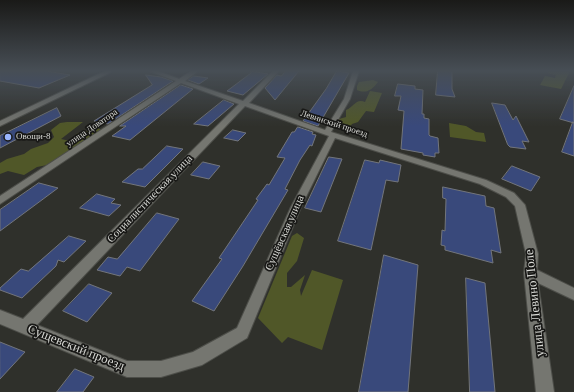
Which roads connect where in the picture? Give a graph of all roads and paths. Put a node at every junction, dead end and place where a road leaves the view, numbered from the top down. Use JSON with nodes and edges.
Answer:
{"nodes":[{"id":1,"x":72,"y":89,"type":"edge"},
{"id":2,"x":168,"y":89,"type":"edge"},
{"id":3,"x":201,"y":89,"type":"edge"},
{"id":4,"x":258,"y":89,"type":"edge"},
{"id":5,"x":350,"y":89,"type":"edge"},
{"id":6,"x":244,"y":104,"type":"junction"},
{"id":7,"x":0,"y":124,"type":"edge"},
{"id":8,"x":330,"y":134,"type":"junction"},
{"id":9,"x":510,"y":195,"type":"joint"},
{"id":10,"x":0,"y":201,"type":"edge"},
{"id":11,"x":530,"y":273,"type":"junction"},
{"id":12,"x":574,"y":294,"type":"edge"},
{"id":13,"x":0,"y":317,"type":"edge"},
{"id":14,"x":25,"y":327,"type":"junction"},
{"id":15,"x":242,"y":333,"type":"joint"},
{"id":16,"x":545,"y":392,"type":"edge"}],
"edges":[{"from":1,"to":7,"type":"street"},
{"from":2,"to":10,"type":"street","name":"улица Доватора"},
{"from":3,"to":6,"type":"street","name":"Левинский проезд"},
{"from":4,"to":6,"type":"street","name":"Социалистическая улица"},
{"from":5,"to":8,"type":"street","name":"Сущёвская улица"},
{"from":6,"to":8,"type":"street","name":"Левинский проезд"},
{"from":6,"to":14,"type":"street","name":"Социалистическая улица"},
{"from":8,"to":9,"type":"street","name":"Левинский проезд"},
{"from":8,"to":15,"type":"street","name":"Сущёвская улица"},
{"from":9,"to":11,"type":"street","name":"улица Левино Поле"},
{"from":11,"to":12,"type":"street"},
{"from":11,"to":16,"type":"street","name":"улица Левино Поле"},
{"from":13,"to":14,"type":"street","name":"Сущевский проезд"},
{"from":14,"to":15,"type":"street","name":"Сущевский проезд"}]}
